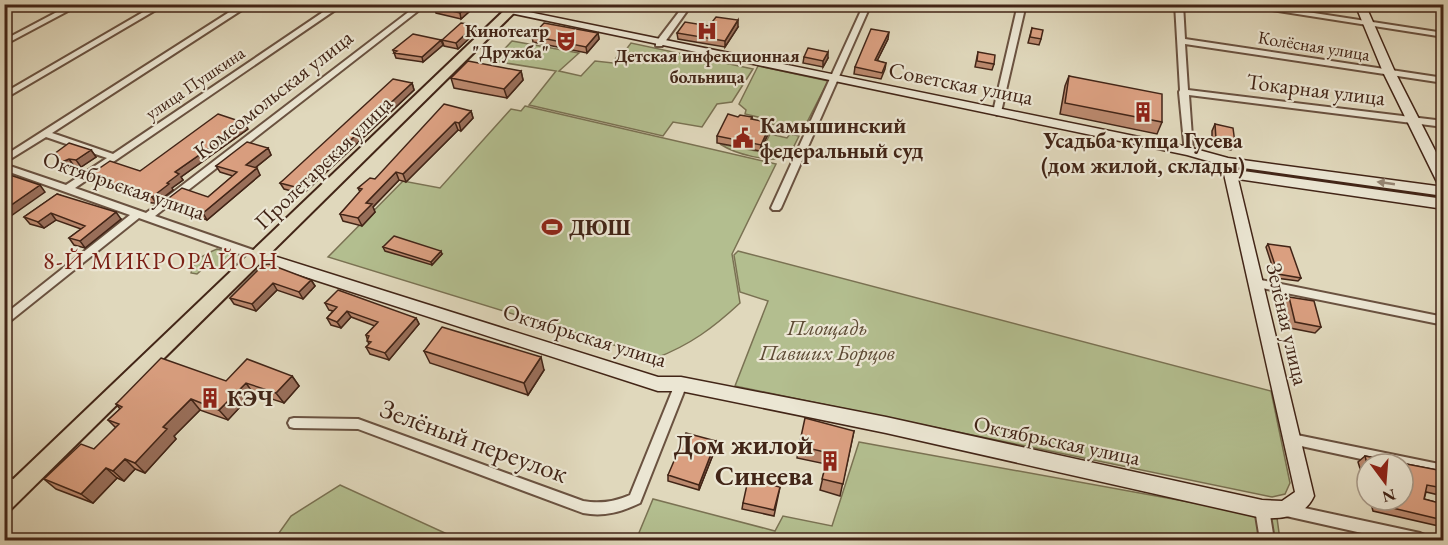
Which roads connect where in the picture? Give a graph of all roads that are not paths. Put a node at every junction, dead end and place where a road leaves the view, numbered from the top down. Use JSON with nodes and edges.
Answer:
{"nodes":[{"id":1,"x":78,"y":4,"type":"edge"},
{"id":2,"x":163,"y":4,"type":"edge"},
{"id":3,"x":248,"y":4,"type":"edge"},
{"id":4,"x":341,"y":4,"type":"edge"},
{"id":5,"x":424,"y":4,"type":"edge"},
{"id":6,"x":472,"y":4,"type":"edge"},
{"id":7,"x":689,"y":4,"type":"edge"},
{"id":8,"x":868,"y":4,"type":"edge"},
{"id":9,"x":1022,"y":4,"type":"edge"},
{"id":10,"x":1179,"y":4,"type":"edge"},
{"id":11,"x":1237,"y":4,"type":"edge"},
{"id":12,"x":1360,"y":4,"type":"edge"},
{"id":13,"x":514,"y":8,"type":"edge"},
{"id":14,"x":1369,"y":24,"type":"junction"},
{"id":15,"x":1443,"y":35,"type":"edge"},
{"id":16,"x":1181,"y":41,"type":"junction"},
{"id":17,"x":4,"y":43,"type":"edge"},
{"id":18,"x":659,"y":44,"type":"junction"},
{"id":19,"x":1389,"y":72,"type":"junction"},
{"id":20,"x":833,"y":79,"type":"junction"},
{"id":21,"x":1443,"y":81,"type":"edge"},
{"id":22,"x":1183,"y":92,"type":"junction"},
{"id":23,"x":4,"y":97,"type":"edge"},
{"id":24,"x":997,"y":112,"type":"junction"},
{"id":25,"x":1414,"y":119,"type":"junction"},
{"id":26,"x":1443,"y":124,"type":"edge"},
{"id":27,"x":45,"y":134,"type":"junction"},
{"id":28,"x":1188,"y":151,"type":"junction"},
{"id":29,"x":114,"y":157,"type":"junction"},
{"id":30,"x":4,"y":160,"type":"edge"},
{"id":31,"x":4,"y":167,"type":"edge"},
{"id":32,"x":1229,"y":167,"type":"junction"},
{"id":33,"x":1443,"y":182,"type":"edge"},
{"id":34,"x":67,"y":189,"type":"junction"},
{"id":35,"x":1443,"y":192,"type":"edge"},
{"id":36,"x":1443,"y":204,"type":"edge"},
{"id":37,"x":776,"y":208,"type":"dead end"},
{"id":38,"x":144,"y":215,"type":"junction"},
{"id":39,"x":258,"y":256,"type":"junction"},
{"id":40,"x":1256,"y":283,"type":"junction"},
{"id":41,"x":1443,"y":321,"type":"edge"},
{"id":42,"x":4,"y":322,"type":"edge"},
{"id":43,"x":681,"y":384,"type":"junction"},
{"id":44,"x":294,"y":423,"type":"dead end"},
{"id":45,"x":1292,"y":439,"type":"junction"},
{"id":46,"x":1443,"y":471,"type":"edge"},
{"id":47,"x":12,"y":485,"type":"edge"},
{"id":48,"x":4,"y":502,"type":"edge"},
{"id":49,"x":1262,"y":509,"type":"junction"},
{"id":50,"x":1285,"y":510,"type":"junction"},
{"id":51,"x":1267,"y":540,"type":"edge"},
{"id":52,"x":1420,"y":540,"type":"edge"}],
"edges":[{"from":1,"to":17,"type":"street"},
{"from":2,"to":23,"type":"street"},
{"from":3,"to":27,"type":"street"},
{"from":4,"to":29,"type":"street","name":"улица Пушкина"},
{"from":5,"to":38,"type":"street","name":"Комсомольская улица"},
{"from":6,"to":13,"type":"street","name":"Советская улица"},
{"from":7,"to":18,"type":"street"},
{"from":8,"to":20,"type":"street"},
{"from":9,"to":24,"type":"street"},
{"from":10,"to":16,"type":"street"},
{"from":11,"to":14,"type":"street"},
{"from":12,"to":14,"type":"street"},
{"from":13,"to":18,"type":"street","name":"Советская улица"},
{"from":13,"to":39,"type":"main road","name":"Пролетарская улица"},
{"from":14,"to":15,"type":"street"},
{"from":14,"to":19,"type":"street"},
{"from":16,"to":19,"type":"street","name":"Колёсная улица"},
{"from":16,"to":22,"type":"street"},
{"from":18,"to":20,"type":"street","name":"Советская улица"},
{"from":19,"to":21,"type":"street","name":"Колёсная улица"},
{"from":19,"to":25,"type":"street"},
{"from":20,"to":24,"type":"street","name":"Советская улица"},
{"from":20,"to":37,"type":"street"},
{"from":22,"to":25,"type":"street","name":"Токарная улица"},
{"from":22,"to":28,"type":"street"},
{"from":24,"to":28,"type":"street","name":"Советская улица"},
{"from":25,"to":26,"type":"street","name":"Токарная улица"},
{"from":25,"to":33,"type":"street"},
{"from":27,"to":29,"type":"street"},
{"from":27,"to":30,"type":"street"},
{"from":28,"to":32,"type":"street","name":"Советская улица"},
{"from":29,"to":34,"type":"street","name":"улица Пушкина"},
{"from":31,"to":34,"type":"street","name":"Октябрьская улица"},
{"from":35,"to":32,"type":"street","name":"Советская улица","one_way":true},
{"from":32,"to":36,"type":"street"},
{"from":32,"to":40,"type":"street","name":"Зелёная улица"},
{"from":34,"to":38,"type":"street","name":"Октябрьская улица"},
{"from":38,"to":39,"type":"street","name":"Октябрьская улица"},
{"from":38,"to":42,"type":"street","name":"Комсомольская улица"},
{"from":39,"to":43,"type":"street","name":"Октябрьская улица"},
{"from":39,"to":47,"type":"main road","name":"Пролетарская улица"},
{"from":40,"to":41,"type":"street"},
{"from":40,"to":45,"type":"street","name":"Зелёная улица"},
{"from":43,"to":44,"type":"street","name":"Зелёный переулок"},
{"from":43,"to":49,"type":"street","name":"Октябрьская улица"},
{"from":45,"to":46,"type":"street"},
{"from":45,"to":50,"type":"street","name":"Зелёная улица"},
{"from":47,"to":48,"type":"main road","name":"Пролетарская улица"},
{"from":49,"to":50,"type":"street","name":"Октябрьская улица"},
{"from":49,"to":51,"type":"street"},
{"from":50,"to":52,"type":"street"}]}
